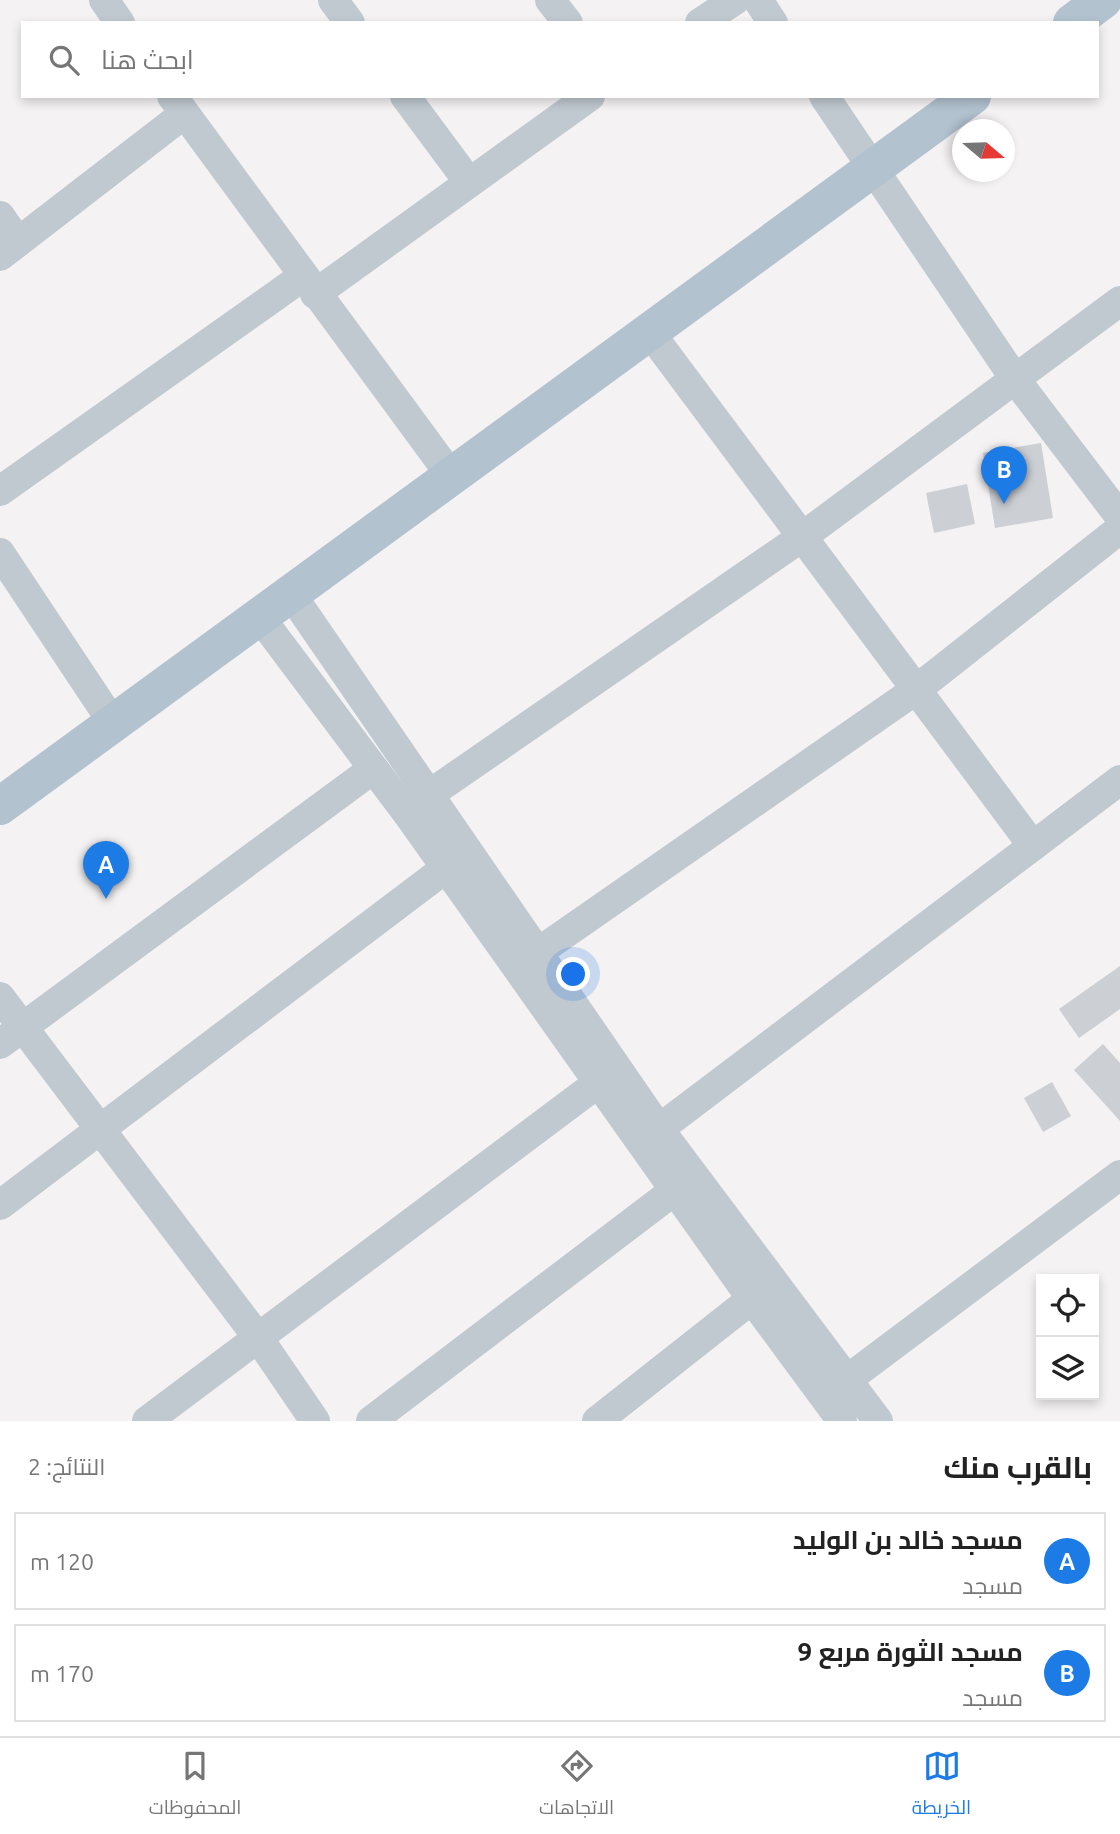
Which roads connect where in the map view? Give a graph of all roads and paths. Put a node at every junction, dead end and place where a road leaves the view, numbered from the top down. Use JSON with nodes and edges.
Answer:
{"nodes":[{"id":1,"x":104,"y":0,"type":"edge"},
{"id":2,"x":333,"y":0,"type":"edge"},
{"id":3,"x":551,"y":0,"type":"edge"},
{"id":4,"x":735,"y":0,"type":"edge"},
{"id":5,"x":758,"y":0,"type":"edge"},
{"id":6,"x":1103,"y":0,"type":"edge"},
{"id":7,"x":119,"y":21,"type":"edge"},
{"id":8,"x":349,"y":21,"type":"edge"},
{"id":9,"x":567,"y":21,"type":"edge"},
{"id":10,"x":703,"y":21,"type":"edge"},
{"id":11,"x":772,"y":21,"type":"edge"},
{"id":12,"x":1075,"y":21,"type":"edge"},
{"id":13,"x":406,"y":98,"type":"edge"},
{"id":14,"x":587,"y":98,"type":"edge"},
{"id":15,"x":825,"y":98,"type":"edge"},
{"id":16,"x":969,"y":98,"type":"edge"},
{"id":17,"x":178,"y":105,"type":"edge"},
{"id":18,"x":873,"y":169,"type":"junction"},
{"id":19,"x":468,"y":181,"type":"junction"},
{"id":20,"x":0,"y":216,"type":"edge"},
{"id":21,"x":9,"y":248,"type":"edge"},
{"id":22,"x":308,"y":286,"type":"junction"},
{"id":23,"x":1120,"y":301,"type":"edge"},
{"id":24,"x":651,"y":334,"type":"junction"},
{"id":25,"x":1015,"y":379,"type":"junction"},
{"id":26,"x":452,"y":477,"type":"junction"},
{"id":27,"x":0,"y":491,"type":"edge"},
{"id":28,"x":1120,"y":517,"type":"edge"},
{"id":29,"x":1120,"y":529,"type":"edge"},
{"id":30,"x":802,"y":537,"type":"junction"},
{"id":31,"x":0,"y":553,"type":"edge"},
{"id":32,"x":291,"y":594,"type":"junction"},
{"id":33,"x":259,"y":616,"type":"junction"},
{"id":34,"x":916,"y":689,"type":"junction"},
{"id":35,"x":113,"y":723,"type":"junction"},
{"id":36,"x":373,"y":769,"type":"junction"},
{"id":37,"x":1120,"y":780,"type":"edge"},
{"id":38,"x":428,"y":796,"type":"junction"},
{"id":39,"x":0,"y":806,"type":"edge"},
{"id":40,"x":1032,"y":846,"type":"junction"},
{"id":41,"x":446,"y":867,"type":"junction"},
{"id":42,"x":537,"y":953,"type":"junction"},
{"id":43,"x":0,"y":996,"type":"edge"},
{"id":44,"x":12,"y":1035,"type":"edge"},
{"id":45,"x":598,"y":1083,"type":"junction"},
{"id":46,"x":659,"y":1129,"type":"junction"},
{"id":47,"x":99,"y":1130,"type":"junction"},
{"id":48,"x":1120,"y":1175,"type":"edge"},
{"id":49,"x":675,"y":1190,"type":"junction"},
{"id":50,"x":0,"y":1205,"type":"edge"},
{"id":51,"x":762,"y":1291,"type":"junction"},
{"id":52,"x":259,"y":1339,"type":"junction"},
{"id":53,"x":848,"y":1379,"type":"junction"},
{"id":54,"x":147,"y":1421,"type":"edge"},
{"id":55,"x":315,"y":1421,"type":"edge"},
{"id":56,"x":371,"y":1421,"type":"edge"},
{"id":57,"x":597,"y":1421,"type":"edge"},
{"id":58,"x":842,"y":1421,"type":"edge"},
{"id":59,"x":878,"y":1421,"type":"edge"}],
"edges":[{"from":1,"to":7,"type":"street"},
{"from":2,"to":8,"type":"street"},
{"from":3,"to":9,"type":"street"},
{"from":4,"to":10,"type":"street"},
{"from":5,"to":11,"type":"street"},
{"from":6,"to":12,"type":"main road"},
{"from":13,"to":19,"type":"street"},
{"from":14,"to":19,"type":"street"},
{"from":15,"to":18,"type":"street"},
{"from":16,"to":18,"type":"main road"},
{"from":17,"to":21,"type":"street"},
{"from":17,"to":22,"type":"street"},
{"from":18,"to":24,"type":"main road"},
{"from":18,"to":25,"type":"street"},
{"from":19,"to":22,"type":"street"},
{"from":20,"to":21,"type":"street"},
{"from":22,"to":26,"type":"street"},
{"from":22,"to":27,"type":"street"},
{"from":23,"to":25,"type":"street"},
{"from":24,"to":26,"type":"main road"},
{"from":24,"to":30,"type":"street"},
{"from":25,"to":28,"type":"street"},
{"from":25,"to":30,"type":"street"},
{"from":26,"to":32,"type":"main road"},
{"from":29,"to":34,"type":"street"},
{"from":30,"to":34,"type":"street"},
{"from":30,"to":38,"type":"street"},
{"from":31,"to":35,"type":"street"},
{"from":32,"to":33,"type":"main road"},
{"from":32,"to":38,"type":"street"},
{"from":33,"to":35,"type":"main road"},
{"from":33,"to":36,"type":"street"},
{"from":34,"to":40,"type":"street"},
{"from":34,"to":42,"type":"street"},
{"from":35,"to":39,"type":"main road"},
{"from":36,"to":41,"type":"street"},
{"from":36,"to":44,"type":"street"},
{"from":37,"to":40,"type":"street"},
{"from":38,"to":42,"type":"street"},
{"from":40,"to":46,"type":"street"},
{"from":41,"to":45,"type":"street"},
{"from":41,"to":47,"type":"street"},
{"from":42,"to":46,"type":"street"},
{"from":43,"to":44,"type":"street"},
{"from":44,"to":47,"type":"street"},
{"from":45,"to":49,"type":"street"},
{"from":45,"to":52,"type":"street"},
{"from":46,"to":51,"type":"street"},
{"from":47,"to":50,"type":"street"},
{"from":47,"to":52,"type":"street"},
{"from":48,"to":53,"type":"street"},
{"from":49,"to":51,"type":"street"},
{"from":49,"to":56,"type":"street"},
{"from":51,"to":53,"type":"street"},
{"from":51,"to":57,"type":"street"},
{"from":51,"to":58,"type":"street"},
{"from":52,"to":54,"type":"street"},
{"from":52,"to":55,"type":"street"},
{"from":53,"to":59,"type":"street"}]}
